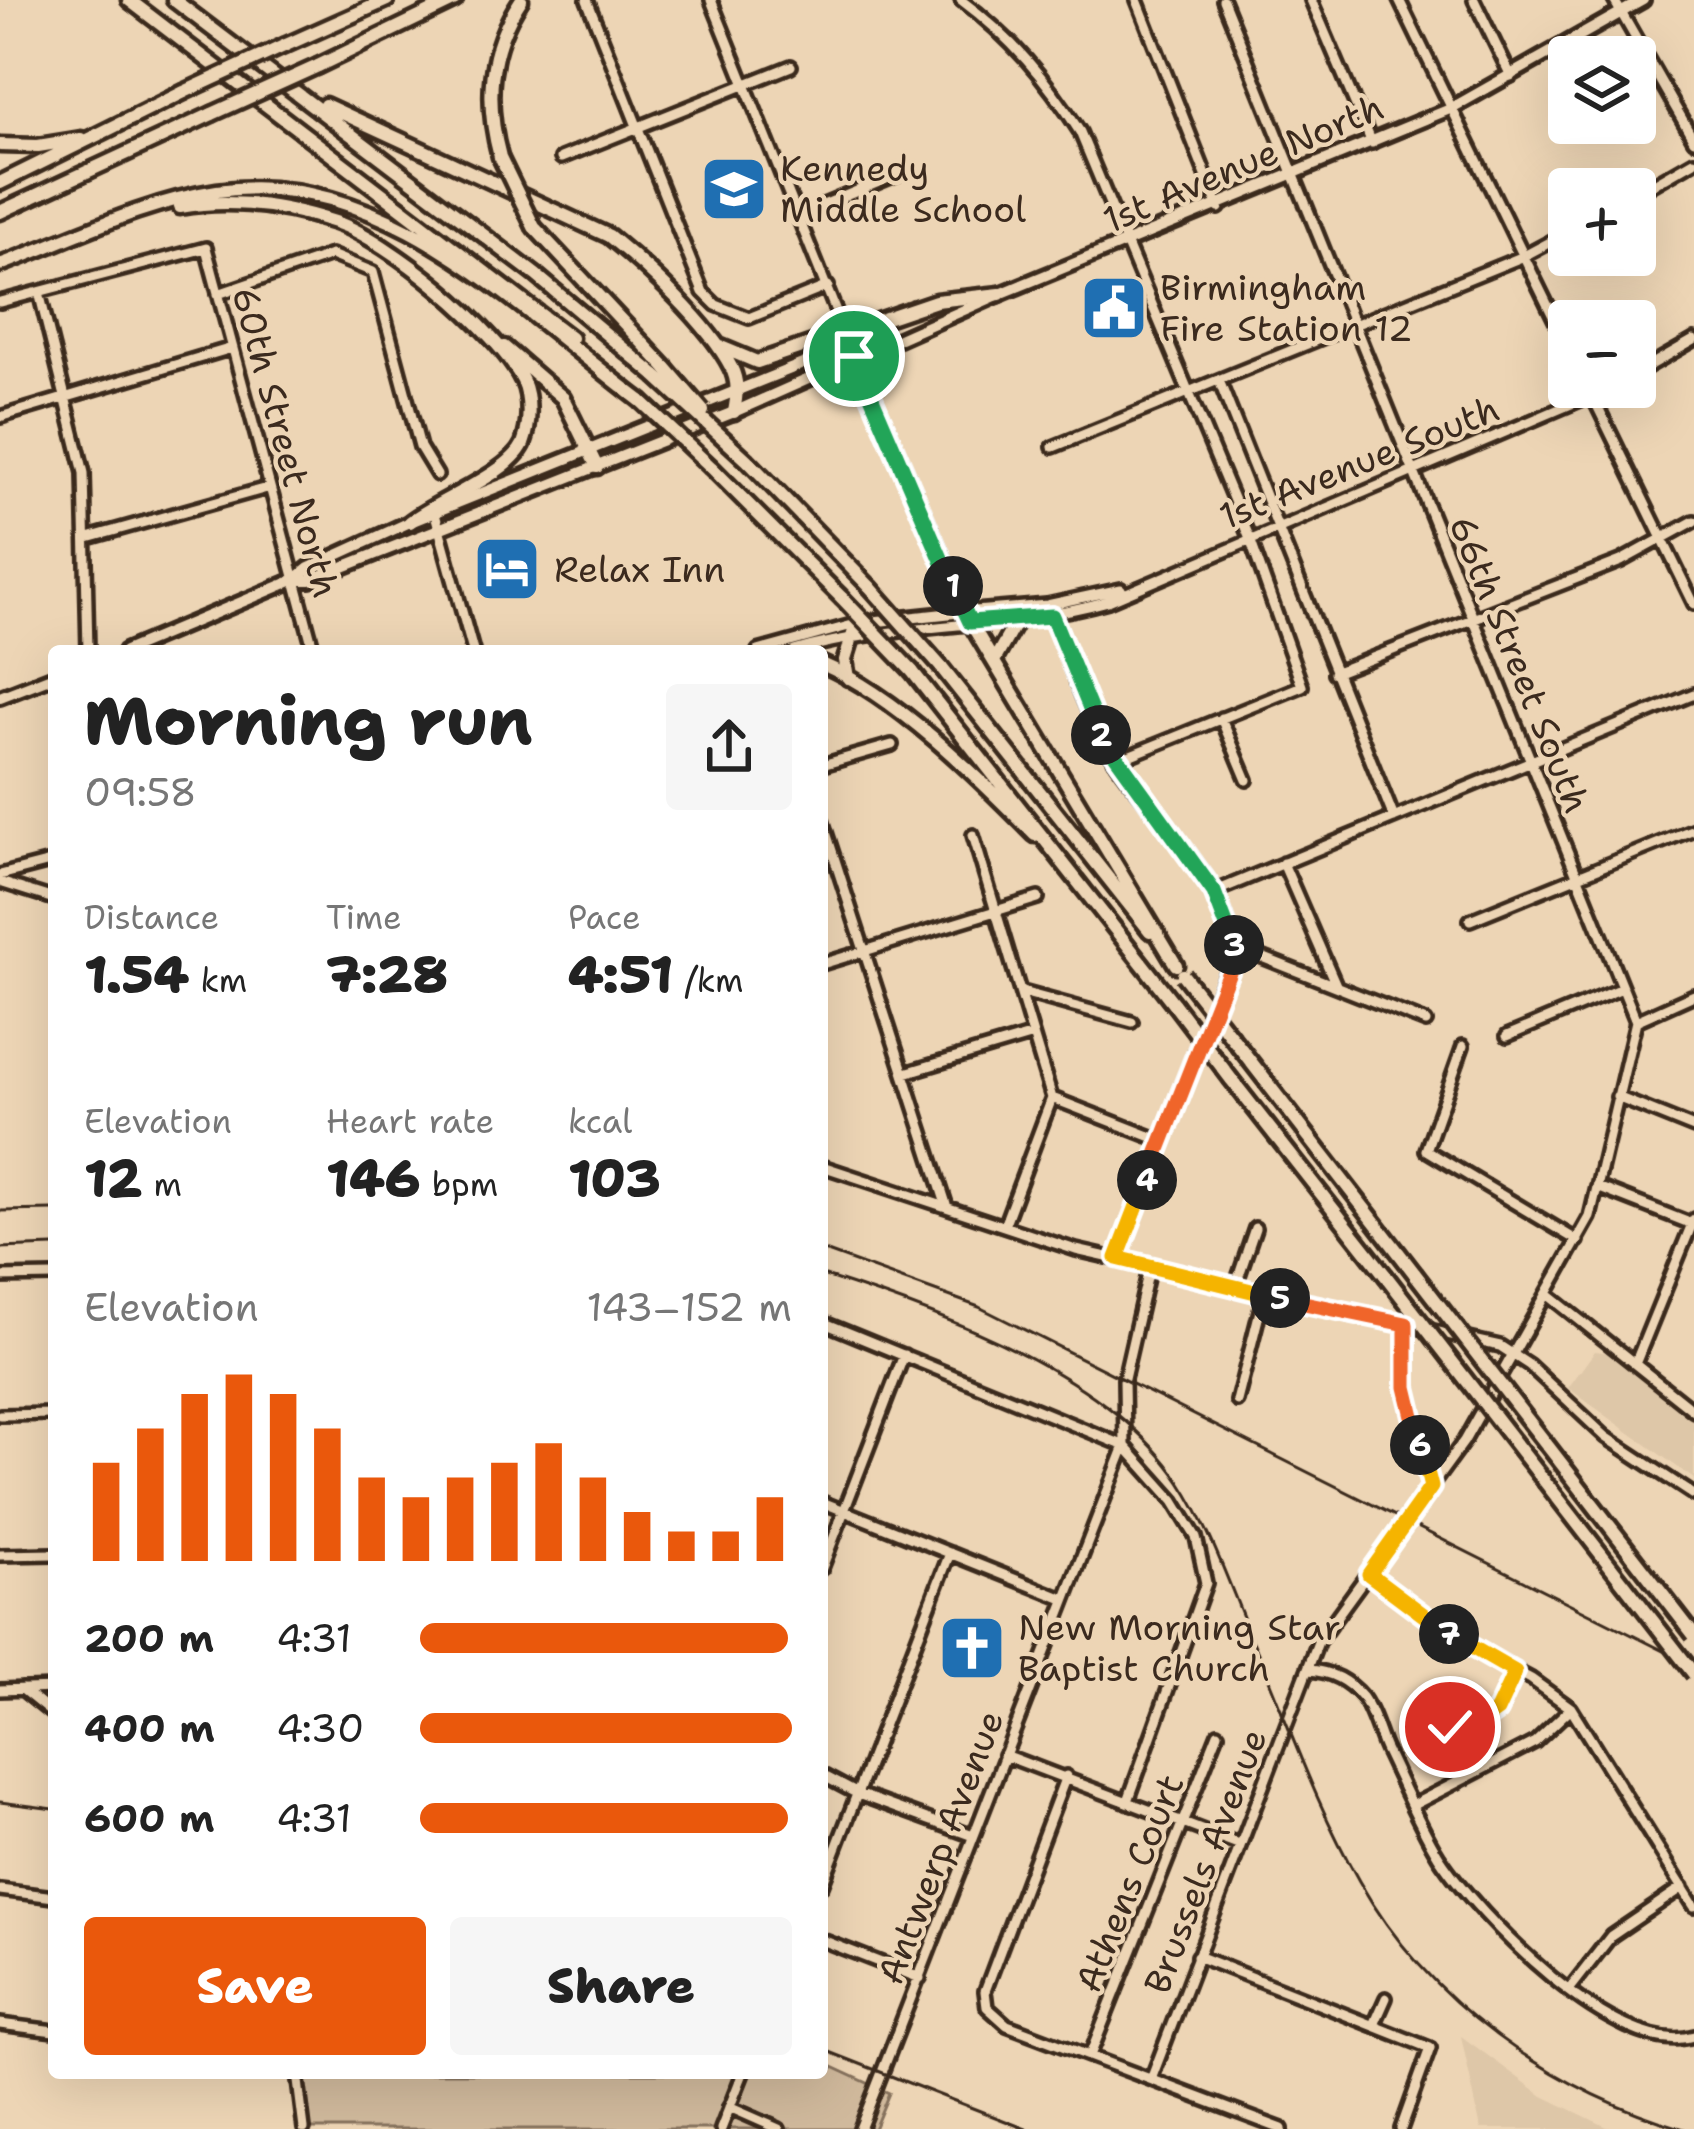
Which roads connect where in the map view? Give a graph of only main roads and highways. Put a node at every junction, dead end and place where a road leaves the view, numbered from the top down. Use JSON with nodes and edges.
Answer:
{"nodes":[{"id":1,"x":129,"y":0,"type":"edge"},
{"id":2,"x":174,"y":0,"type":"edge"},
{"id":3,"x":387,"y":0,"type":"edge"},
{"id":4,"x":455,"y":0,"type":"edge"},
{"id":5,"x":521,"y":0,"type":"edge"},
{"id":6,"x":1643,"y":0,"type":"edge"},
{"id":7,"x":292,"y":87,"type":"junction"},
{"id":8,"x":100,"y":135,"type":"junction"},
{"id":9,"x":0,"y":145,"type":"edge"},
{"id":10,"x":0,"y":183,"type":"edge"},
{"id":11,"x":0,"y":212,"type":"edge"},
{"id":12,"x":132,"y":215,"type":"junction"},
{"id":13,"x":0,"y":265,"type":"edge"},
{"id":14,"x":1000,"y":293,"type":"junction"},
{"id":15,"x":488,"y":337,"type":"junction"},
{"id":16,"x":712,"y":341,"type":"junction"},
{"id":17,"x":854,"y":356,"type":"junction"},
{"id":18,"x":661,"y":372,"type":"junction"},
{"id":19,"x":613,"y":377,"type":"junction"},
{"id":20,"x":738,"y":391,"type":"junction"},
{"id":21,"x":734,"y":412,"type":"junction"},
{"id":22,"x":589,"y":451,"type":"junction"},
{"id":23,"x":597,"y":467,"type":"junction"},
{"id":24,"x":410,"y":523,"type":"junction"},
{"id":25,"x":294,"y":580,"type":"junction"},
{"id":26,"x":966,"y":617,"type":"junction"},
{"id":27,"x":1016,"y":620,"type":"road end"},
{"id":28,"x":853,"y":630,"type":"joint"},
{"id":29,"x":138,"y":645,"type":"edge"},
{"id":30,"x":994,"y":662,"type":"junction"},
{"id":31,"x":828,"y":667,"type":"edge"},
{"id":32,"x":848,"y":677,"type":"junction"},
{"id":33,"x":48,"y":678,"type":"edge"},
{"id":34,"x":0,"y":697,"type":"edge"},
{"id":35,"x":1080,"y":881,"type":"junction"},
{"id":36,"x":1180,"y":970,"type":"junction"},
{"id":37,"x":1694,"y":1635,"type":"edge"},
{"id":38,"x":1694,"y":1674,"type":"edge"}],
"edges":[{"from":1,"to":19,"type":"highway"},
{"from":2,"to":7,"type":"highway"},
{"from":3,"to":8,"type":"highway","bridge":true},
{"from":4,"to":11,"type":"highway","bridge":true},
{"from":5,"to":18,"type":"highway","bridge":true},
{"from":6,"to":14,"type":"main road","name":"1st Avenue North"},
{"from":7,"to":16,"type":"highway"},
{"from":7,"to":18,"type":"highway"},
{"from":8,"to":9,"type":"highway"},
{"from":8,"to":10,"type":"highway"},
{"from":12,"to":13,"type":"highway"},
{"from":12,"to":15,"type":"highway"},
{"from":12,"to":19,"type":"highway"},
{"from":14,"to":16,"type":"highway"},
{"from":14,"to":17,"type":"main road","name":"1st Avenue North"},
{"from":15,"to":22,"type":"highway"},
{"from":15,"to":24,"type":"highway"},
{"from":16,"to":20,"type":"highway"},
{"from":17,"to":20,"type":"main road","name":"1st Avenue North"},
{"from":17,"to":21,"type":"main road","name":"1st Avenue North"},
{"from":17,"to":26,"type":"main road"},
{"from":18,"to":36,"type":"highway","bridge":true},
{"from":19,"to":35,"type":"highway","bridge":true},
{"from":20,"to":21,"type":"highway"},
{"from":20,"to":22,"type":"main road","name":"1st Avenue North"},
{"from":21,"to":23,"type":"main road","name":"1st Avenue North"},
{"from":22,"to":23,"type":"highway"},
{"from":22,"to":24,"type":"main road","name":"1st Avenue North"},
{"from":23,"to":25,"type":"main road","name":"1st Avenue North"},
{"from":24,"to":25,"type":"main road","name":"1st Avenue North"},
{"from":25,"to":29,"type":"main road","name":"1st Avenue North"},
{"from":26,"to":28,"type":"main road","name":"1st Avenue South"},
{"from":26,"to":30,"type":"highway"},
{"from":27,"to":30,"type":"highway"},
{"from":28,"to":32,"type":"highway"},
{"from":30,"to":36,"type":"highway"},
{"from":31,"to":32,"type":"highway"},
{"from":32,"to":35,"type":"highway"},
{"from":33,"to":34,"type":"main road"},
{"from":35,"to":38,"type":"highway","bridge":true},
{"from":36,"to":37,"type":"highway","bridge":true}]}
